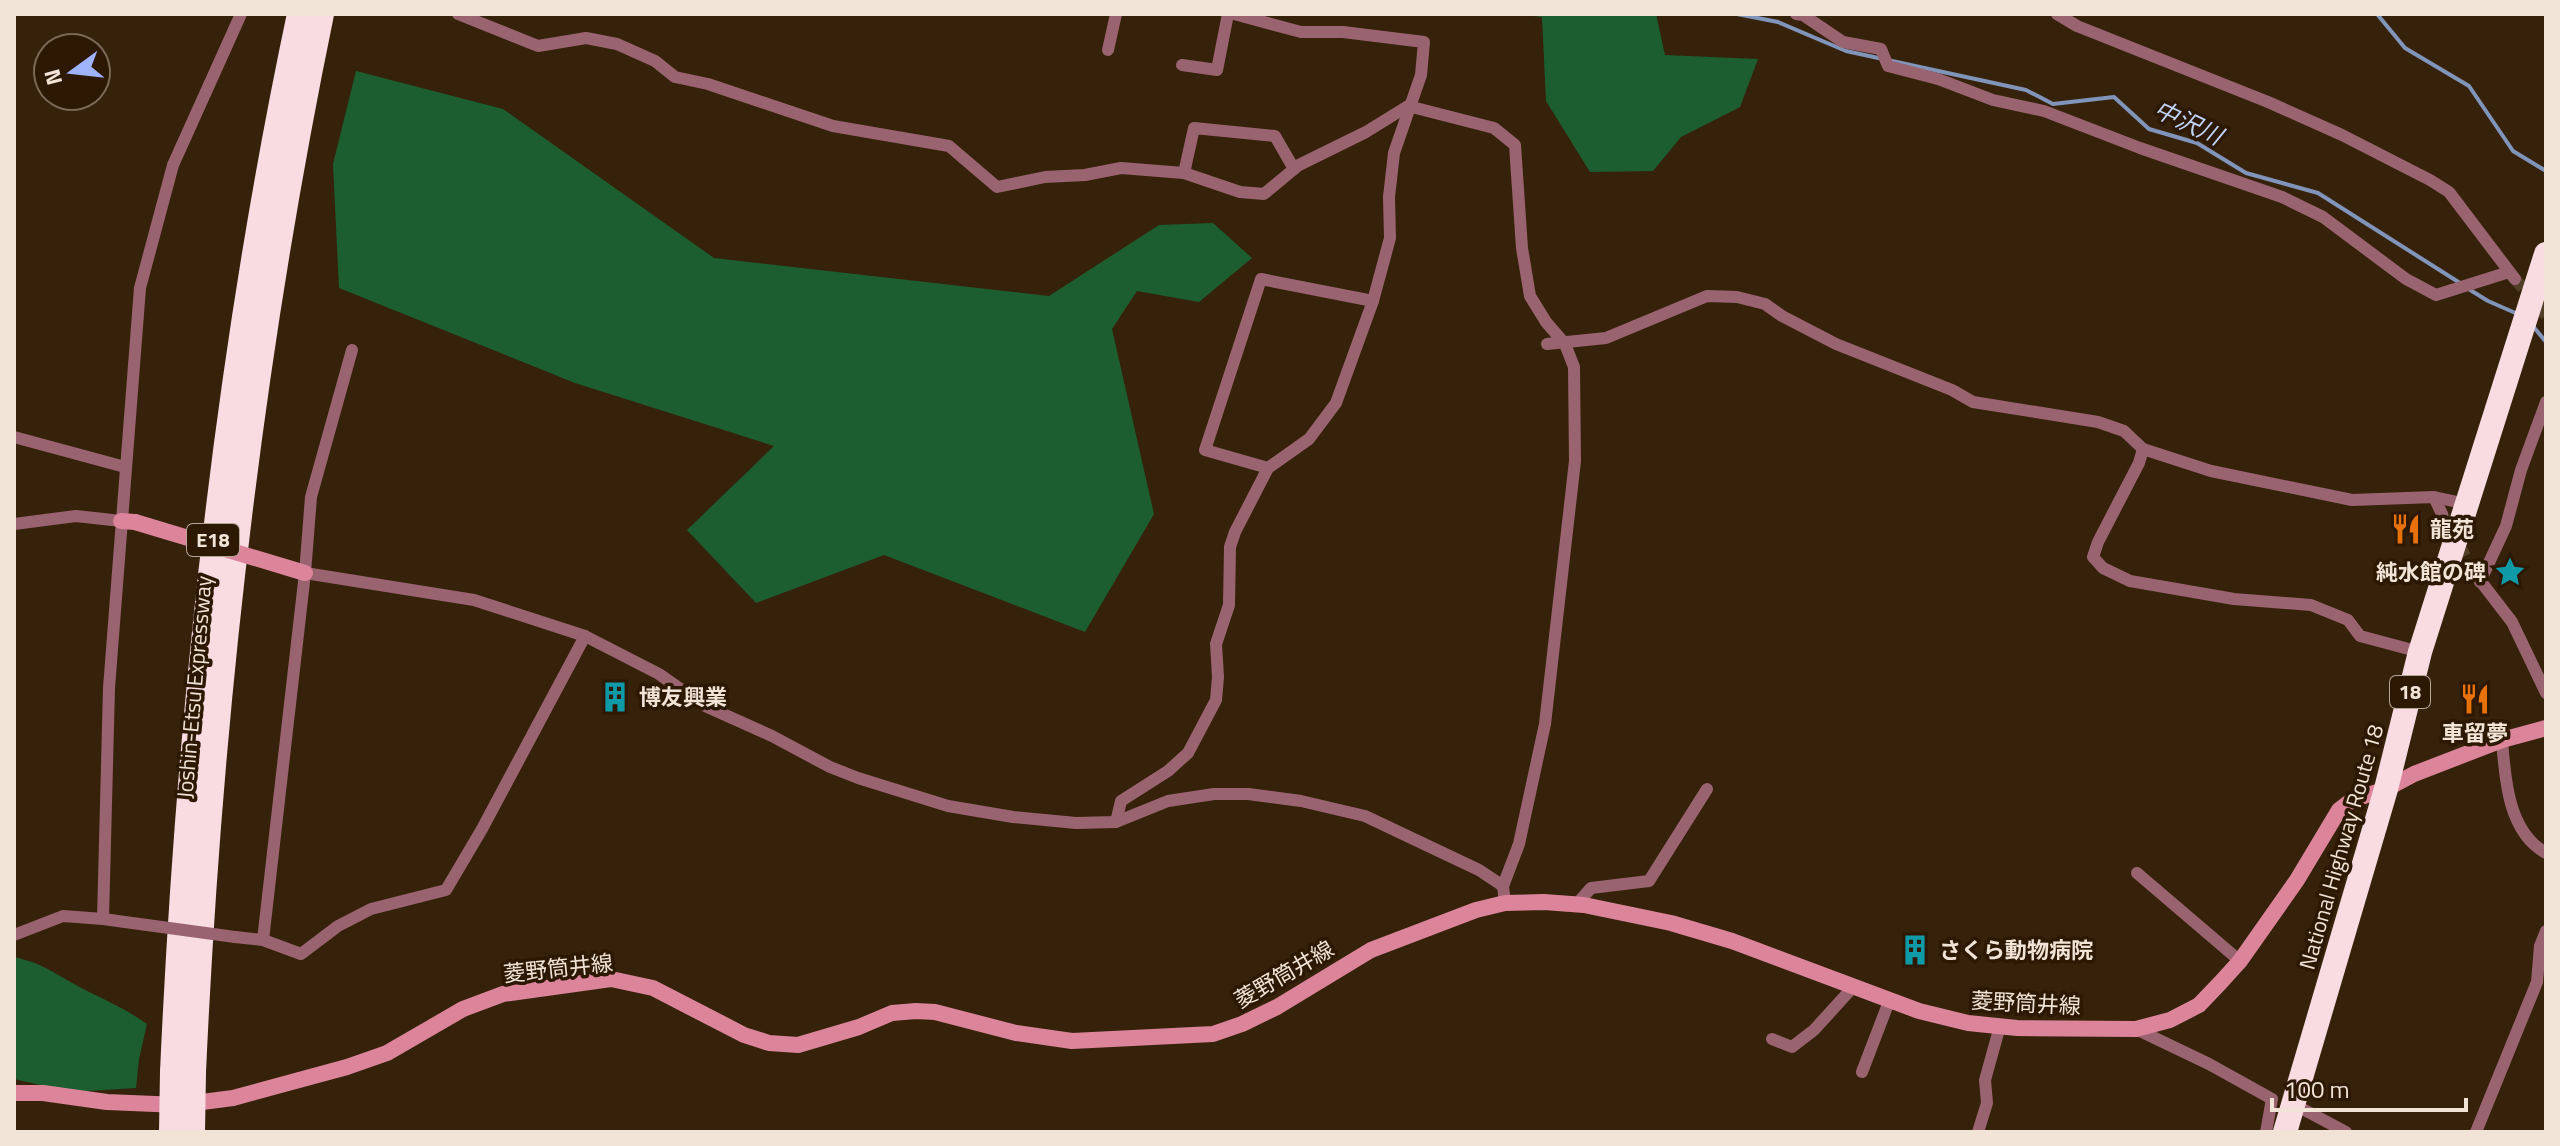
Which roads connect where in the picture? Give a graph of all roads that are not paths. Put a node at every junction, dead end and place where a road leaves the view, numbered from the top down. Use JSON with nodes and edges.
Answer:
{"nodes":[{"id":1,"x":241,"y":14,"type":"edge"},
{"id":2,"x":299,"y":14,"type":"edge"},
{"id":3,"x":322,"y":14,"type":"edge"},
{"id":4,"x":458,"y":14,"type":"edge"},
{"id":5,"x":1116,"y":14,"type":"edge"},
{"id":6,"x":1228,"y":14,"type":"edge"},
{"id":7,"x":1234,"y":14,"type":"edge"},
{"id":8,"x":1796,"y":14,"type":"edge"},
{"id":9,"x":2057,"y":14,"type":"edge"},
{"id":10,"x":1108,"y":50,"type":"dead end"},
{"id":11,"x":1182,"y":65,"type":"dead end"},
{"id":12,"x":1408,"y":106,"type":"junction"},
{"id":13,"x":1294,"y":169,"type":"junction"},
{"id":14,"x":1184,"y":173,"type":"junction"},
{"id":15,"x":2546,"y":254,"type":"edge"},
{"id":16,"x":1373,"y":301,"type":"junction"},
{"id":17,"x":1547,"y":344,"type":"dead end"},
{"id":18,"x":1565,"y":344,"type":"junction"},
{"id":19,"x":352,"y":350,"type":"dead end"},
{"id":20,"x":2546,"y":402,"type":"edge"},
{"id":21,"x":14,"y":437,"type":"edge"},
{"id":22,"x":2143,"y":449,"type":"junction"},
{"id":23,"x":125,"y":467,"type":"junction"},
{"id":24,"x":1268,"y":468,"type":"junction"},
{"id":25,"x":2434,"y":497,"type":"junction"},
{"id":26,"x":2467,"y":504,"type":"junction"},
{"id":27,"x":2442,"y":514,"type":"tunnel mouth"},
{"id":28,"x":128,"y":521,"type":"junction"},
{"id":29,"x":14,"y":524,"type":"edge"},
{"id":30,"x":2472,"y":570,"type":"tunnel mouth"},
{"id":31,"x":305,"y":573,"type":"junction"},
{"id":32,"x":2480,"y":582,"type":"junction"},
{"id":33,"x":585,"y":636,"type":"junction"},
{"id":34,"x":2420,"y":652,"type":"junction"},
{"id":35,"x":2546,"y":693,"type":"edge"},
{"id":36,"x":2546,"y":728,"type":"edge"},
{"id":37,"x":2502,"y":740,"type":"junction"},
{"id":38,"x":1707,"y":789,"type":"dead end"},
{"id":39,"x":2386,"y":789,"type":"junction"},
{"id":40,"x":1116,"y":822,"type":"junction"},
{"id":41,"x":2546,"y":853,"type":"edge"},
{"id":42,"x":2137,"y":873,"type":"dead end"},
{"id":43,"x":1504,"y":894,"type":"junction"},
{"id":44,"x":1577,"y":904,"type":"junction"},
{"id":45,"x":103,"y":919,"type":"junction"},
{"id":46,"x":2546,"y":931,"type":"edge"},
{"id":47,"x":14,"y":935,"type":"edge"},
{"id":48,"x":263,"y":940,"type":"junction"},
{"id":49,"x":2240,"y":961,"type":"junction"},
{"id":50,"x":1854,"y":986,"type":"junction"},
{"id":51,"x":1890,"y":999,"type":"junction"},
{"id":52,"x":2000,"y":1026,"type":"junction"},
{"id":53,"x":2136,"y":1029,"type":"junction"},
{"id":54,"x":1772,"y":1039,"type":"dead end"},
{"id":55,"x":183,"y":1072,"type":"junction"},
{"id":56,"x":1862,"y":1072,"type":"dead end"},
{"id":57,"x":14,"y":1093,"type":"edge"},
{"id":58,"x":2295,"y":1105,"type":"junction"},
{"id":59,"x":171,"y":1132,"type":"edge"},
{"id":60,"x":193,"y":1132,"type":"edge"},
{"id":61,"x":1978,"y":1132,"type":"edge"},
{"id":62,"x":2266,"y":1132,"type":"edge"},
{"id":63,"x":2285,"y":1132,"type":"edge"},
{"id":64,"x":2346,"y":1132,"type":"edge"},
{"id":65,"x":2476,"y":1132,"type":"edge"}],
"edges":[{"from":1,"to":23,"type":"street"},
{"from":2,"to":55,"type":"highway","name":"Joshin-Etsu Expressway","number":"E18"},
{"from":3,"to":55,"type":"highway","name":"Joshin-Etsu Expressway","number":"E18"},
{"from":4,"to":14,"type":"street"},
{"from":5,"to":10,"type":"street"},
{"from":6,"to":11,"type":"street"},
{"from":7,"to":12,"type":"street"},
{"from":8,"to":9,"type":"street"},
{"from":12,"to":13,"type":"street"},
{"from":12,"to":16,"type":"street"},
{"from":12,"to":18,"type":"street"},
{"from":13,"to":14,"type":"street"},
{"from":13,"to":14,"type":"street"},
{"from":15,"to":26,"type":"highway","name":"National Highway Route 18","number":"18"},
{"from":16,"to":24,"type":"street"},
{"from":16,"to":24,"type":"street"},
{"from":17,"to":18,"type":"street"},
{"from":18,"to":22,"type":"street"},
{"from":18,"to":43,"type":"street"},
{"from":19,"to":31,"type":"street"},
{"from":20,"to":32,"type":"street"},
{"from":21,"to":23,"type":"street"},
{"from":22,"to":25,"type":"street"},
{"from":22,"to":34,"type":"street"},
{"from":23,"to":28,"type":"street"},
{"from":24,"to":40,"type":"street"},
{"from":25,"to":26,"type":"street"},
{"from":25,"to":27,"type":"street"},
{"from":26,"to":34,"type":"highway","name":"National Highway Route 18","number":"18"},
{"from":28,"to":29,"type":"street"},
{"from":28,"to":31,"type":"main road","bridge":true},
{"from":28,"to":45,"type":"street"},
{"from":30,"to":32,"type":"street"},
{"from":31,"to":33,"type":"street"},
{"from":31,"to":48,"type":"street"},
{"from":32,"to":35,"type":"street"},
{"from":33,"to":40,"type":"street"},
{"from":33,"to":48,"type":"street"},
{"from":34,"to":39,"type":"highway","name":"National Highway Route 18","number":"18"},
{"from":36,"to":37,"type":"main road","name":"菱野筒井線"},
{"from":37,"to":39,"type":"main road","name":"菱野筒井線"},
{"from":37,"to":41,"type":"street"},
{"from":38,"to":44,"type":"street"},
{"from":39,"to":49,"type":"main road","name":"菱野筒井線"},
{"from":39,"to":58,"type":"highway","name":"National Highway Route 18","number":"18"},
{"from":40,"to":43,"type":"street"},
{"from":42,"to":49,"type":"street"},
{"from":43,"to":44,"type":"main road","name":"菱野筒井線"},
{"from":43,"to":57,"type":"main road","name":"菱野筒井線"},
{"from":44,"to":50,"type":"main road","name":"菱野筒井線"},
{"from":45,"to":47,"type":"street"},
{"from":45,"to":48,"type":"street","bridge":true},
{"from":46,"to":65,"type":"street"},
{"from":49,"to":53,"type":"main road","name":"菱野筒井線"},
{"from":50,"to":51,"type":"main road","name":"菱野筒井線"},
{"from":50,"to":54,"type":"street"},
{"from":51,"to":52,"type":"main road","name":"菱野筒井線"},
{"from":51,"to":56,"type":"street"},
{"from":52,"to":53,"type":"main road","name":"菱野筒井線"},
{"from":52,"to":61,"type":"street"},
{"from":53,"to":62,"type":"street"},
{"from":55,"to":59,"type":"highway","name":"Joshin-Etsu Expressway","number":"E18","bridge":true},
{"from":55,"to":60,"type":"highway","name":"Joshin-Etsu Expressway","number":"E18","bridge":true},
{"from":58,"to":63,"type":"highway","name":"National Highway Route 18","number":"18"},
{"from":58,"to":64,"type":"street"}]}
